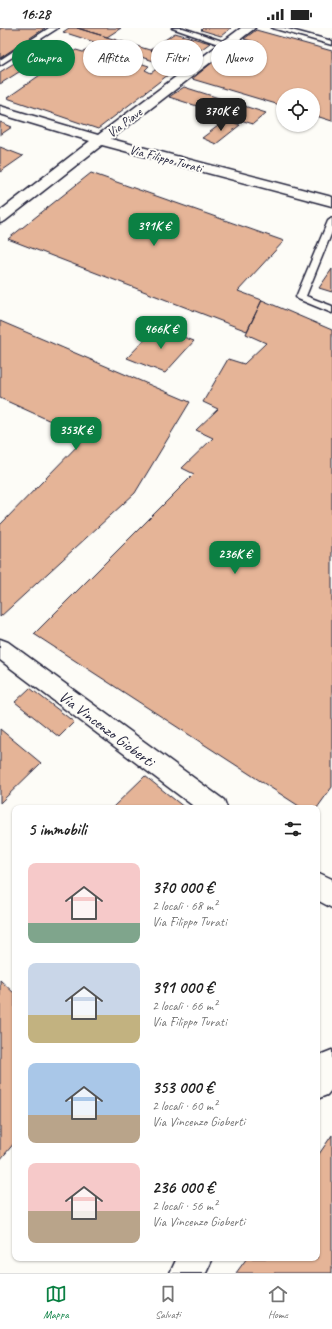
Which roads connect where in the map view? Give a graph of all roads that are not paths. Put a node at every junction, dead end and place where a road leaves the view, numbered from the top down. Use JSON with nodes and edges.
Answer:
{"nodes":[{"id":1,"x":54,"y":28,"type":"edge"},
{"id":2,"x":176,"y":28,"type":"edge"},
{"id":3,"x":248,"y":28,"type":"edge"},
{"id":4,"x":276,"y":28,"type":"edge"},
{"id":5,"x":214,"y":40,"type":"edge"},
{"id":6,"x":232,"y":40,"type":"edge"},
{"id":7,"x":332,"y":43,"type":"edge"},
{"id":8,"x":211,"y":56,"type":"edge"},
{"id":9,"x":0,"y":63,"type":"edge"},
{"id":10,"x":0,"y":110,"type":"edge"},
{"id":11,"x":100,"y":140,"type":"junction"},
{"id":12,"x":332,"y":202,"type":"edge"},
{"id":13,"x":0,"y":218,"type":"edge"},
{"id":14,"x":332,"y":221,"type":"edge"},
{"id":15,"x":332,"y":310,"type":"edge"},
{"id":16,"x":0,"y":648,"type":"edge"},
{"id":17,"x":211,"y":805,"type":"edge"},
{"id":18,"x":320,"y":886,"type":"edge"},
{"id":19,"x":332,"y":895,"type":"edge"},
{"id":20,"x":332,"y":1064,"type":"edge"},
{"id":21,"x":320,"y":1082,"type":"edge"},
{"id":22,"x":195,"y":1261,"type":"edge"},
{"id":23,"x":186,"y":1273,"type":"edge"}],
"edges":[{"from":1,"to":9,"type":"lane"},
{"from":2,"to":5,"type":"lane"},
{"from":3,"to":6,"type":"street","name":"Via Piave"},
{"from":4,"to":7,"type":"lane"},
{"from":8,"to":11,"type":"street","name":"Via Piave"},
{"from":10,"to":11,"type":"street","name":"Via Filippo Turati"},
{"from":11,"to":12,"type":"street","name":"Via Filippo Turati"},
{"from":11,"to":13,"type":"street","name":"Via Piave"},
{"from":14,"to":15,"type":"lane"},
{"from":16,"to":17,"type":"street","name":"Via Vincenzo Gioberti"},
{"from":18,"to":19,"type":"street"},
{"from":20,"to":21,"type":"street"},
{"from":22,"to":23,"type":"street"}]}
